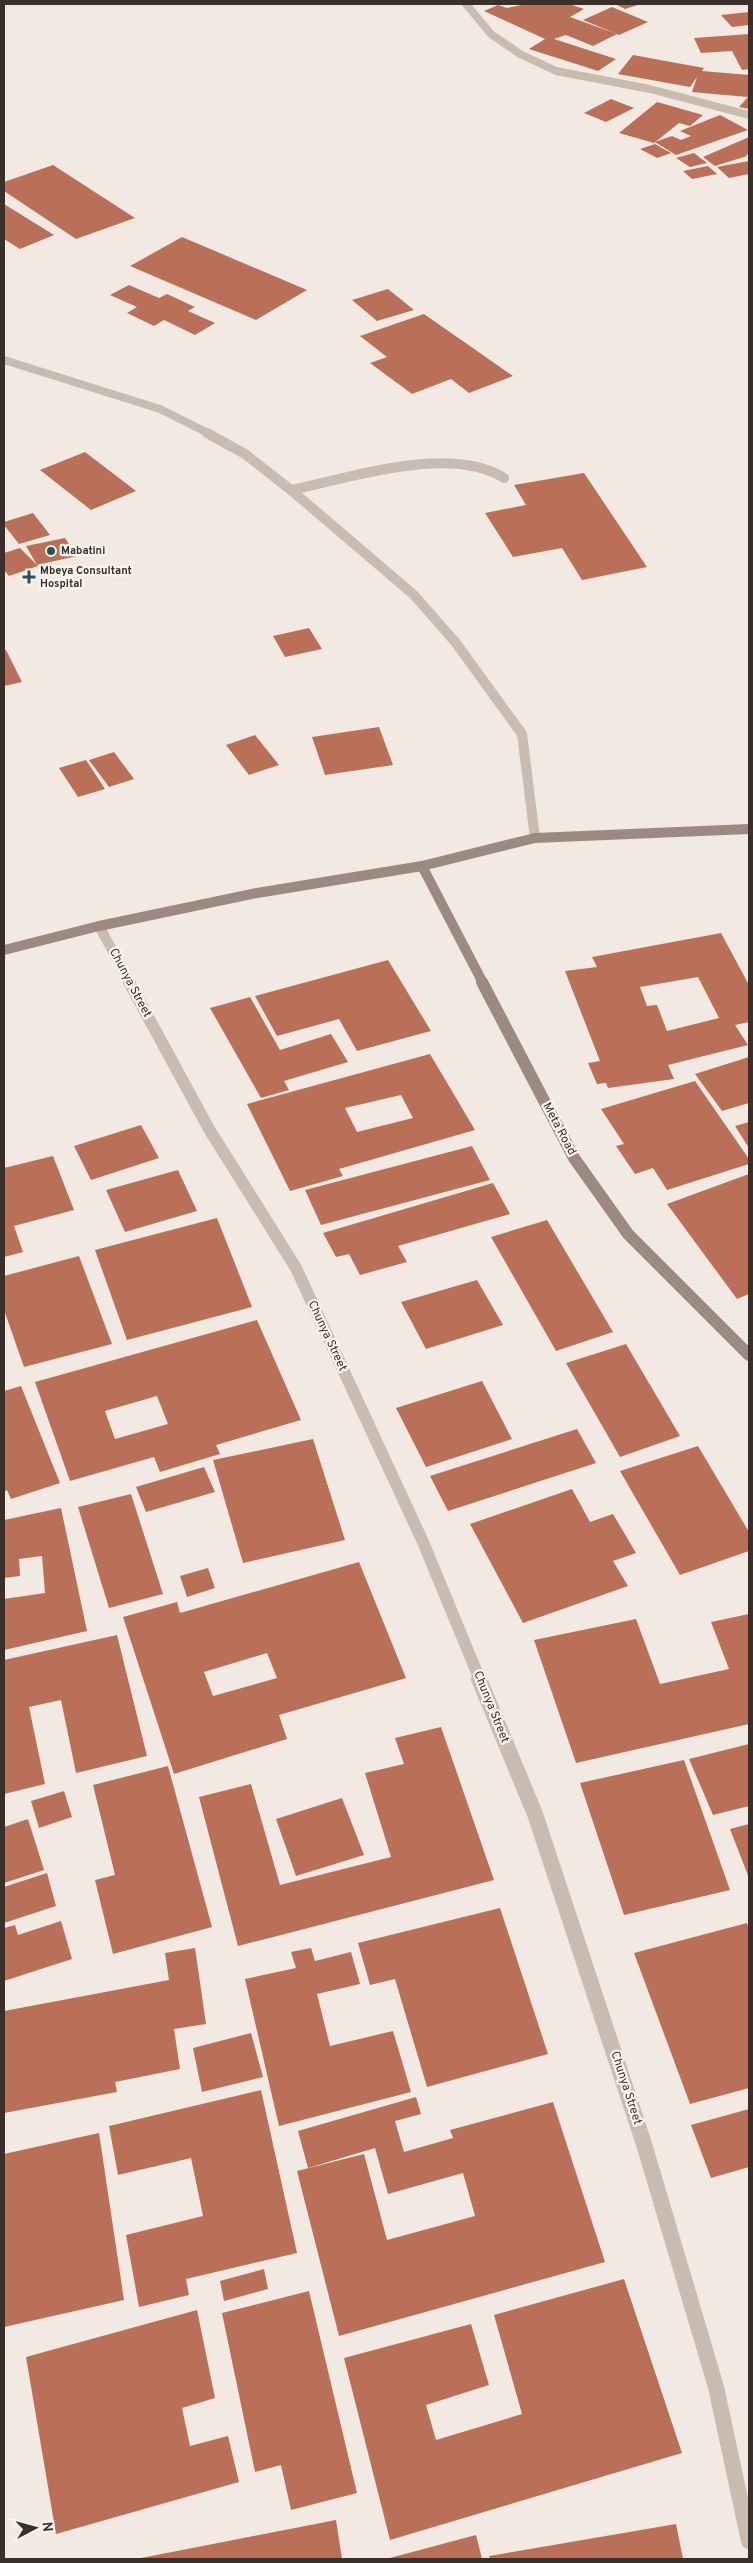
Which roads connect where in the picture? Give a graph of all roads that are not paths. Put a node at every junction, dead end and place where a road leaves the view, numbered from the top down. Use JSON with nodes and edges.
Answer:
{"nodes":[{"id":1,"x":466,"y":4,"type":"edge"},
{"id":2,"x":749,"y":115,"type":"edge"},
{"id":3,"x":4,"y":360,"type":"edge"},
{"id":4,"x":504,"y":478,"type":"dead end"},
{"id":5,"x":291,"y":490,"type":"junction"},
{"id":6,"x":749,"y":829,"type":"edge"},
{"id":7,"x":535,"y":838,"type":"junction"},
{"id":8,"x":422,"y":866,"type":"junction"},
{"id":9,"x":99,"y":926,"type":"junction"},
{"id":10,"x":4,"y":950,"type":"edge"},
{"id":11,"x":749,"y":1355,"type":"edge"},
{"id":12,"x":749,"y":2541,"type":"edge"}],
"edges":[{"from":1,"to":2,"type":"street"},
{"from":3,"to":5,"type":"street"},
{"from":4,"to":5,"type":"street"},
{"from":5,"to":7,"type":"street"},
{"from":6,"to":7,"type":"main road"},
{"from":7,"to":8,"type":"main road"},
{"from":8,"to":9,"type":"main road"},
{"from":8,"to":11,"type":"main road","name":"Meta Road"},
{"from":9,"to":10,"type":"main road"},
{"from":9,"to":12,"type":"street","name":"Chunya Street"}]}
